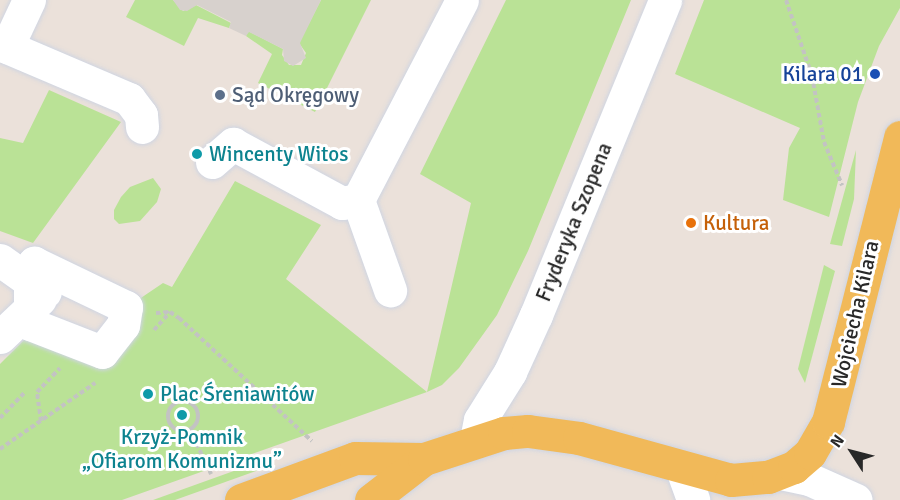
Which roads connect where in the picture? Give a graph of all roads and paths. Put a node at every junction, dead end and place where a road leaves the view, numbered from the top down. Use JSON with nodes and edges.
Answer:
{"nodes":[{"id":1,"x":29,"y":0,"type":"edge"},
{"id":2,"x":462,"y":0,"type":"edge"},
{"id":3,"x":665,"y":0,"type":"edge"},
{"id":4,"x":786,"y":0,"type":"edge"},
{"id":5,"x":3,"y":51,"type":"edge"},
{"id":6,"x":142,"y":127,"type":"dead end"},
{"id":7,"x":900,"y":137,"type":"edge"},
{"id":8,"x":212,"y":162,"type":"dead end"},
{"id":9,"x":842,"y":185,"type":"dead end"},
{"id":10,"x":358,"y":200,"type":"junction"},
{"id":11,"x":0,"y":261,"type":"edge"},
{"id":12,"x":390,"y":290,"type":"dead end"},
{"id":13,"x":36,"y":293,"type":"junction"},
{"id":14,"x":160,"y":312,"type":"dead end"},
{"id":15,"x":170,"y":312,"type":"junction"},
{"id":16,"x":159,"y":325,"type":"dead end"},
{"id":17,"x":0,"y":337,"type":"edge"},
{"id":18,"x":61,"y":367,"type":"dead end"},
{"id":19,"x":100,"y":380,"type":"dead end"},
{"id":20,"x":26,"y":391,"type":"dead end"},
{"id":21,"x":0,"y":418,"type":"edge"},
{"id":22,"x":41,"y":421,"type":"junction"},
{"id":23,"x":190,"y":430,"type":"junction"},
{"id":24,"x":476,"y":440,"type":"junction"},
{"id":25,"x":312,"y":441,"type":"dead end"},
{"id":26,"x":0,"y":449,"type":"edge"},
{"id":27,"x":424,"y":459,"type":"junction"},
{"id":28,"x":682,"y":469,"type":"junction"},
{"id":29,"x":781,"y":473,"type":"junction"},
{"id":30,"x":211,"y":474,"type":"dead end"},
{"id":31,"x":241,"y":500,"type":"edge"},
{"id":32,"x":371,"y":500,"type":"edge"},
{"id":33,"x":693,"y":500,"type":"edge"},
{"id":34,"x":803,"y":500,"type":"edge"},
{"id":35,"x":856,"y":500,"type":"edge"}],
"edges":[{"from":1,"to":5,"type":"street"},
{"from":2,"to":10,"type":"street"},
{"from":3,"to":24,"type":"street","name":"Fryderyka Szopena"},
{"from":4,"to":9,"type":"path"},
{"from":5,"to":6,"type":"street"},
{"from":7,"to":29,"type":"main road","name":"Wojciecha Kilara"},
{"from":8,"to":10,"type":"street"},
{"from":10,"to":12,"type":"street"},
{"from":11,"to":13,"type":"street"},
{"from":13,"to":13,"type":"street"},
{"from":13,"to":17,"type":"street"},
{"from":14,"to":15,"type":"path"},
{"from":15,"to":16,"type":"path"},
{"from":15,"to":25,"type":"path"},
{"from":18,"to":22,"type":"path"},
{"from":19,"to":22,"type":"path"},
{"from":20,"to":21,"type":"path"},
{"from":22,"to":26,"type":"path"},
{"from":23,"to":23,"type":"path"},
{"from":23,"to":30,"type":"path"},
{"from":24,"to":27,"type":"main road"},
{"from":24,"to":28,"type":"main road"},
{"from":27,"to":31,"type":"main road"},
{"from":27,"to":32,"type":"main road"},
{"from":28,"to":29,"type":"main road"},
{"from":28,"to":33,"type":"street"},
{"from":29,"to":34,"type":"street"},
{"from":29,"to":35,"type":"street"}]}
